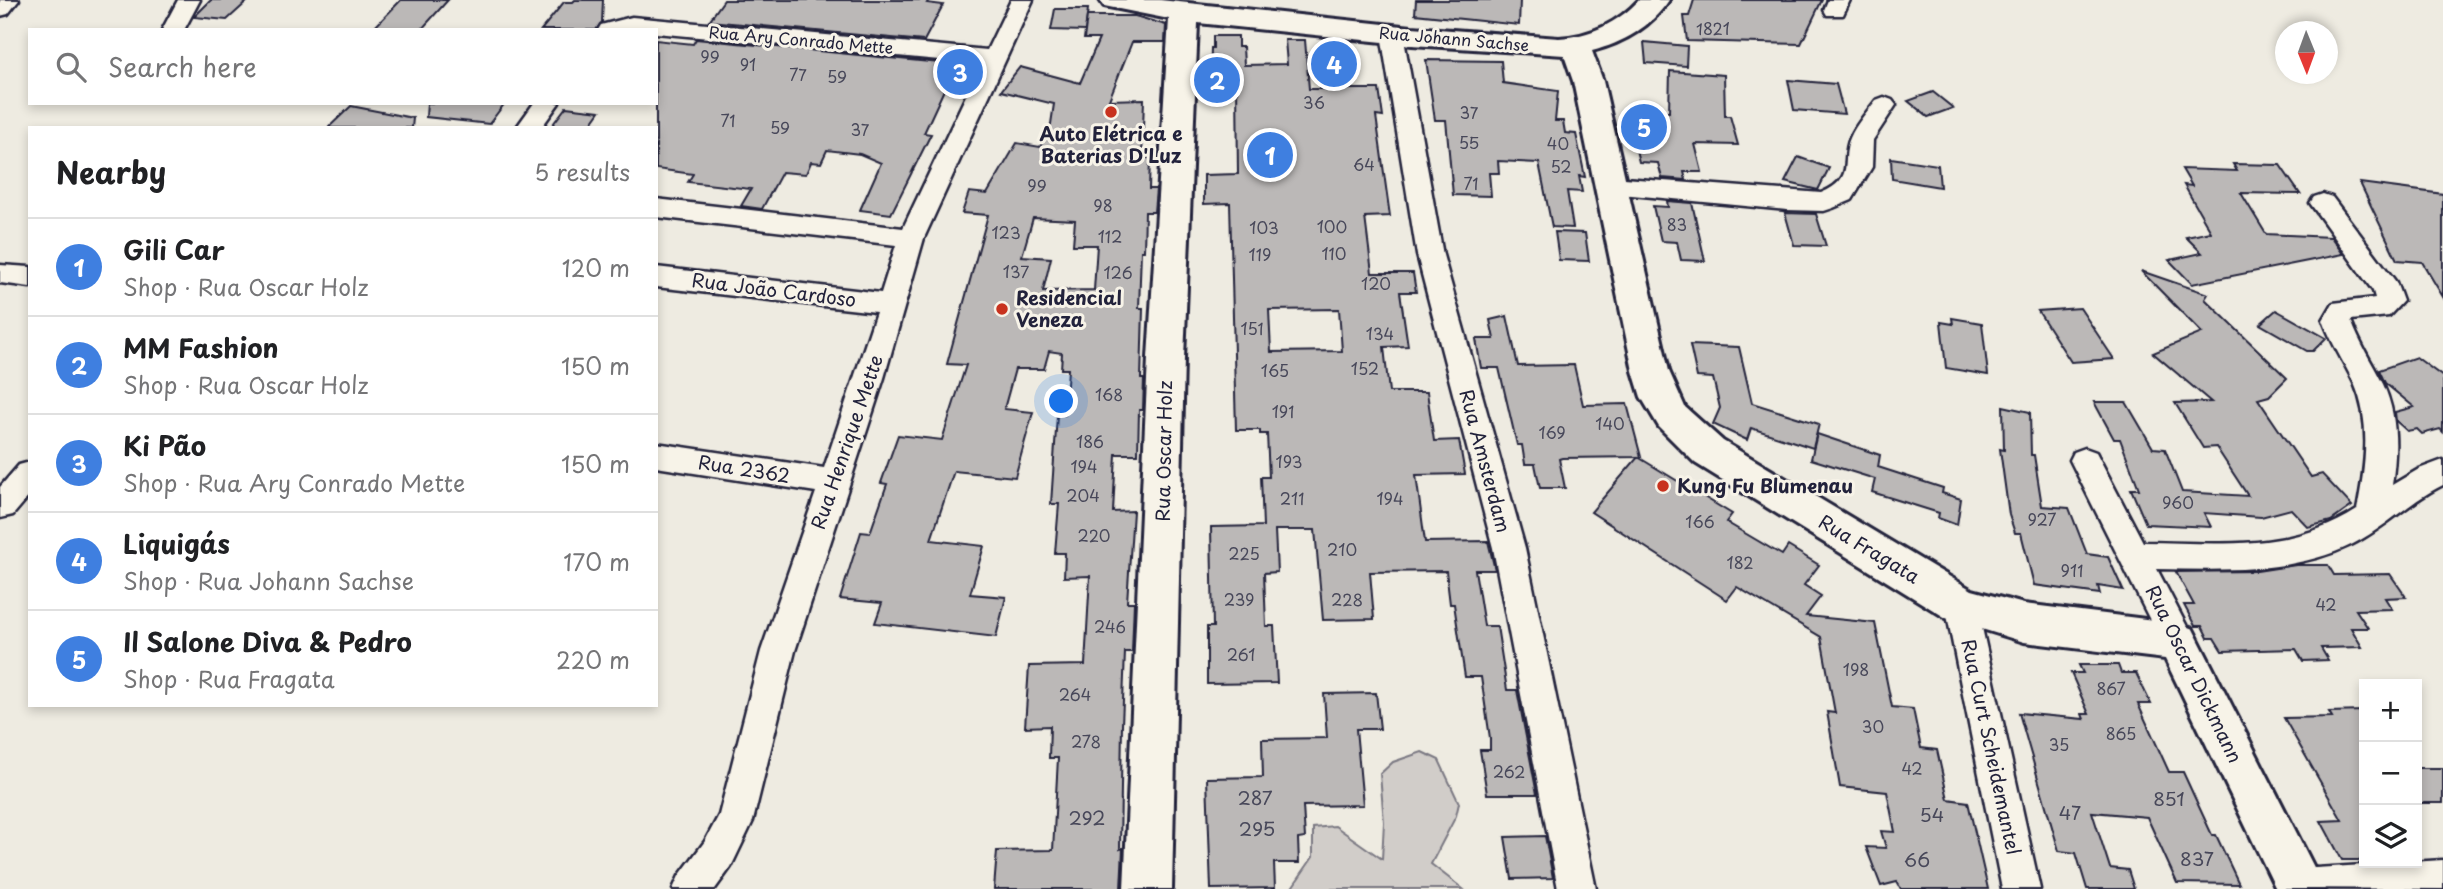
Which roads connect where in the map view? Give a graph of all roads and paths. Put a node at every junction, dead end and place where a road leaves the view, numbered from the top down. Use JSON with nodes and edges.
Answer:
{"nodes":[{"id":1,"x":8,"y":0,"type":"edge"},
{"id":2,"x":189,"y":0,"type":"edge"},
{"id":3,"x":1022,"y":0,"type":"edge"},
{"id":4,"x":1114,"y":0,"type":"edge"},
{"id":5,"x":1655,"y":0,"type":"edge"},
{"id":6,"x":0,"y":9,"type":"edge"},
{"id":7,"x":1184,"y":13,"type":"junction"},
{"id":8,"x":174,"y":28,"type":"edge"},
{"id":9,"x":617,"y":28,"type":"edge"},
{"id":10,"x":1392,"y":34,"type":"junction"},
{"id":11,"x":1576,"y":46,"type":"junction"},
{"id":12,"x":993,"y":58,"type":"junction"},
{"id":13,"x":1884,"y":104,"type":"dead end"},
{"id":14,"x":545,"y":105,"type":"edge"},
{"id":15,"x":530,"y":126,"type":"edge"},
{"id":16,"x":1611,"y":185,"type":"junction"},
{"id":17,"x":2323,"y":203,"type":"dead end"},
{"id":18,"x":658,"y":208,"type":"edge"},
{"id":19,"x":911,"y":238,"type":"junction"},
{"id":20,"x":0,"y":274,"type":"edge"},
{"id":21,"x":658,"y":276,"type":"edge"},
{"id":22,"x":28,"y":277,"type":"edge"},
{"id":23,"x":891,"y":304,"type":"junction"},
{"id":24,"x":658,"y":455,"type":"edge"},
{"id":25,"x":2085,"y":460,"type":"dead end"},
{"id":26,"x":2443,"y":472,"type":"edge"},
{"id":27,"x":28,"y":477,"type":"edge"},
{"id":28,"x":833,"y":482,"type":"junction"},
{"id":29,"x":11,"y":507,"type":"edge"},
{"id":30,"x":2371,"y":516,"type":"junction"},
{"id":31,"x":2134,"y":555,"type":"junction"},
{"id":32,"x":1961,"y":605,"type":"junction"},
{"id":33,"x":2178,"y":642,"type":"junction"},
{"id":34,"x":2443,"y":878,"type":"edge"},
{"id":35,"x":2300,"y":888,"type":"edge"},
{"id":36,"x":692,"y":889,"type":"edge"},
{"id":37,"x":1148,"y":889,"type":"edge"},
{"id":38,"x":1577,"y":889,"type":"edge"},
{"id":39,"x":2021,"y":889,"type":"edge"}],
"edges":[{"from":1,"to":6,"type":"street"},
{"from":2,"to":8,"type":"street"},
{"from":3,"to":12,"type":"street","name":"Rua Henrique Mette"},
{"from":4,"to":7,"type":"street","name":"Rua Johann Sachse"},
{"from":5,"to":11,"type":"street","name":"Rua Johann Sachse"},
{"from":7,"to":10,"type":"street","name":"Rua Johann Sachse"},
{"from":7,"to":37,"type":"street","name":"Rua Oscar Holz"},
{"from":9,"to":12,"type":"street","name":"Rua Ary Conrado Mette"},
{"from":10,"to":11,"type":"street","name":"Rua Johann Sachse"},
{"from":10,"to":38,"type":"street","name":"Rua Amsterdam"},
{"from":11,"to":16,"type":"street","name":"Rua Fragata"},
{"from":12,"to":19,"type":"street","name":"Rua Henrique Mette"},
{"from":13,"to":16,"type":"street"},
{"from":14,"to":15,"type":"street"},
{"from":16,"to":32,"type":"street","name":"Rua Fragata"},
{"from":17,"to":30,"type":"street"},
{"from":18,"to":19,"type":"street"},
{"from":19,"to":23,"type":"street","name":"Rua Henrique Mette"},
{"from":20,"to":22,"type":"street"},
{"from":21,"to":23,"type":"street","name":"Rua João Cardoso"},
{"from":23,"to":28,"type":"street","name":"Rua Henrique Mette"},
{"from":24,"to":28,"type":"street","name":"Rua 2362"},
{"from":25,"to":31,"type":"street","name":"Rua Oscar Dickmann"},
{"from":26,"to":30,"type":"street"},
{"from":27,"to":29,"type":"street"},
{"from":28,"to":36,"type":"street","name":"Rua Henrique Mette"},
{"from":30,"to":31,"type":"street"},
{"from":31,"to":33,"type":"street","name":"Rua Oscar Dickmann"},
{"from":32,"to":33,"type":"street","name":"Rua Fragata"},
{"from":32,"to":39,"type":"street","name":"Rua Curt Scheidemantel"},
{"from":33,"to":35,"type":"street","name":"Rua Oscar Dickmann"},
{"from":34,"to":35,"type":"street"}]}
